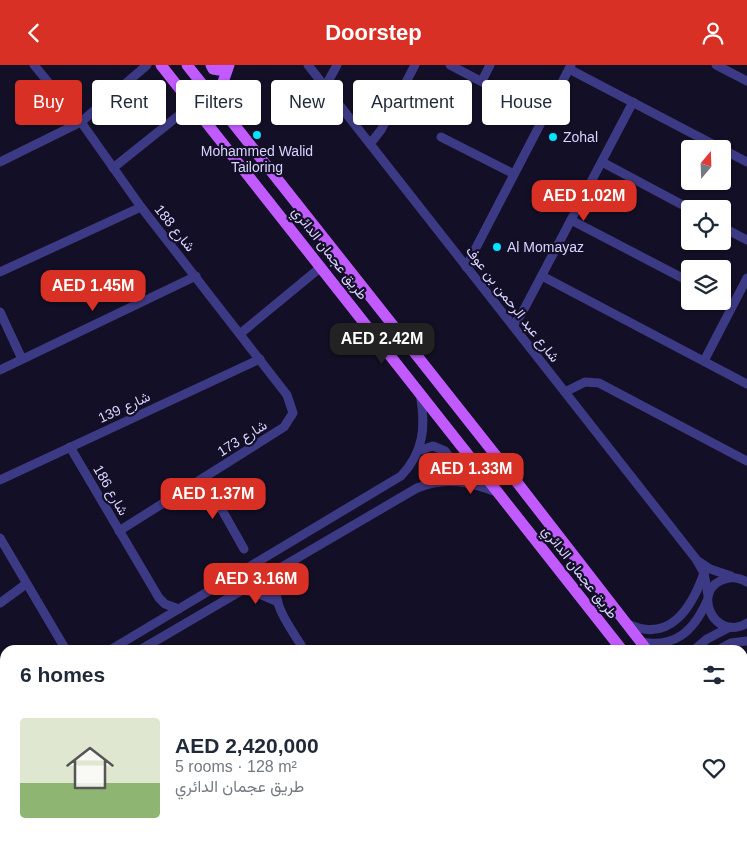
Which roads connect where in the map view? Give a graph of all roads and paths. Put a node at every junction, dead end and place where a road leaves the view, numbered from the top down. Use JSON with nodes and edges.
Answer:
{"nodes":[{"id":1,"x":34,"y":65,"type":"edge"},
{"id":2,"x":147,"y":65,"type":"edge"},
{"id":3,"x":161,"y":65,"type":"edge"},
{"id":4,"x":187,"y":65,"type":"edge"},
{"id":5,"x":211,"y":65,"type":"edge"},
{"id":6,"x":225,"y":65,"type":"edge"},
{"id":7,"x":229,"y":65,"type":"edge"},
{"id":8,"x":308,"y":65,"type":"edge"},
{"id":9,"x":337,"y":65,"type":"edge"},
{"id":10,"x":415,"y":65,"type":"edge"},
{"id":11,"x":450,"y":65,"type":"edge"},
{"id":12,"x":490,"y":65,"type":"edge"},
{"id":13,"x":716,"y":65,"type":"edge"},
{"id":14,"x":570,"y":67,"type":"edge"},
{"id":15,"x":46,"y":80,"type":"edge"},
{"id":16,"x":199,"y":80,"type":"edge"},
{"id":17,"x":224,"y":80,"type":"edge"},
{"id":18,"x":320,"y":80,"type":"edge"},
{"id":19,"x":329,"y":80,"type":"edge"},
{"id":20,"x":482,"y":80,"type":"edge"},
{"id":21,"x":563,"y":80,"type":"edge"},
{"id":22,"x":482,"y":81,"type":"edge"},
{"id":23,"x":747,"y":81,"type":"edge"},
{"id":24,"x":176,"y":83,"type":"edge"},
{"id":25,"x":633,"y":102,"type":"junction"},
{"id":26,"x":343,"y":110,"type":"edge"},
{"id":27,"x":176,"y":117,"type":"edge"},
{"id":28,"x":82,"y":121,"type":"edge"},
{"id":29,"x":82,"y":123,"type":"edge"},
{"id":30,"x":75,"y":125,"type":"edge"},
{"id":31,"x":209,"y":125,"type":"edge"},
{"id":32,"x":235,"y":125,"type":"edge"},
{"id":33,"x":540,"y":125,"type":"edge"},
{"id":34,"x":441,"y":137,"type":"dead end"},
{"id":35,"x":705,"y":140,"type":"edge"},
{"id":36,"x":370,"y":144,"type":"junction"},
{"id":37,"x":731,"y":154,"type":"edge"},
{"id":38,"x":602,"y":162,"type":"junction"},
{"id":39,"x":747,"y":162,"type":"edge"},
{"id":40,"x":0,"y":163,"type":"edge"},
{"id":41,"x":113,"y":167,"type":"junction"},
{"id":42,"x":514,"y":174,"type":"junction"},
{"id":43,"x":681,"y":204,"type":"edge"},
{"id":44,"x":141,"y":207,"type":"junction"},
{"id":45,"x":571,"y":220,"type":"junction"},
{"id":46,"x":731,"y":232,"type":"edge"},
{"id":47,"x":747,"y":240,"type":"edge"},
{"id":48,"x":321,"y":267,"type":"junction"},
{"id":49,"x":466,"y":267,"type":"junction"},
{"id":50,"x":0,"y":272,"type":"edge"},
{"id":51,"x":196,"y":276,"type":"junction"},
{"id":52,"x":542,"y":276,"type":"junction"},
{"id":53,"x":681,"y":277,"type":"edge"},
{"id":54,"x":747,"y":278,"type":"edge"},
{"id":55,"x":733,"y":304,"type":"joint"},
{"id":56,"x":0,"y":312,"type":"edge"},
{"id":57,"x":513,"y":326,"type":"junction"},
{"id":58,"x":240,"y":333,"type":"junction"},
{"id":59,"x":22,"y":359,"type":"junction"},
{"id":60,"x":260,"y":359,"type":"junction"},
{"id":61,"x":704,"y":361,"type":"junction"},
{"id":62,"x":0,"y":370,"type":"edge"},
{"id":63,"x":747,"y":384,"type":"edge"},
{"id":64,"x":565,"y":392,"type":"junction"},
{"id":65,"x":420,"y":393,"type":"junction"},
{"id":66,"x":293,"y":408,"type":"joint"},
{"id":67,"x":70,"y":447,"type":"junction"},
{"id":68,"x":418,"y":451,"type":"junction"},
{"id":69,"x":747,"y":461,"type":"edge"},
{"id":70,"x":204,"y":479,"type":"junction"},
{"id":71,"x":0,"y":480,"type":"edge"},
{"id":72,"x":446,"y":480,"type":"junction"},
{"id":73,"x":499,"y":493,"type":"junction"},
{"id":74,"x":120,"y":531,"type":"junction"},
{"id":75,"x":0,"y":538,"type":"edge"},
{"id":76,"x":244,"y":549,"type":"dead end"},
{"id":77,"x":696,"y":559,"type":"junction"},
{"id":78,"x":280,"y":569,"type":"junction"},
{"id":79,"x":704,"y":573,"type":"junction"},
{"id":80,"x":742,"y":578,"type":"edge"},
{"id":81,"x":26,"y":584,"type":"junction"},
{"id":82,"x":243,"y":590,"type":"junction"},
{"id":83,"x":159,"y":598,"type":"junction"},
{"id":84,"x":708,"y":598,"type":"junction"},
{"id":85,"x":276,"y":601,"type":"junction"},
{"id":86,"x":0,"y":603,"type":"edge"},
{"id":87,"x":178,"y":609,"type":"junction"},
{"id":88,"x":157,"y":623,"type":"junction"},
{"id":89,"x":747,"y":623,"type":"edge"},
{"id":90,"x":626,"y":624,"type":"junction"},
{"id":91,"x":731,"y":627,"type":"junction"},
{"id":92,"x":747,"y":635,"type":"edge"},
{"id":93,"x":747,"y":641,"type":"edge"},
{"id":94,"x":63,"y":645,"type":"edge"},
{"id":95,"x":119,"y":645,"type":"edge"},
{"id":96,"x":149,"y":645,"type":"edge"},
{"id":97,"x":301,"y":645,"type":"edge"},
{"id":98,"x":618,"y":645,"type":"edge"},
{"id":99,"x":642,"y":645,"type":"edge"},
{"id":100,"x":658,"y":645,"type":"edge"},
{"id":101,"x":700,"y":645,"type":"edge"},
{"id":102,"x":727,"y":645,"type":"edge"}],
"edges":[{"from":1,"to":15,"type":"street","name":"شارع 188"},
{"from":2,"to":28,"type":"street"},
{"from":3,"to":24,"type":"main road","name":"طريق عجمان الدائري"},
{"from":4,"to":16,"type":"main road","name":"طريق عجمان الدائري"},
{"from":5,"to":6,"type":"main road"},
{"from":7,"to":17,"type":"main road"},
{"from":8,"to":18,"type":"street","name":"شارع عبد الرحمن بن عوف"},
{"from":9,"to":19,"type":"street"},
{"from":10,"to":36,"type":"street"},
{"from":11,"to":22,"type":"street"},
{"from":12,"to":20,"type":"street"},
{"from":13,"to":23,"type":"street"},
{"from":14,"to":21,"type":"street"},
{"from":14,"to":25,"type":"street"},
{"from":25,"to":35,"type":"street"},
{"from":25,"to":38,"type":"street"},
{"from":26,"to":36,"type":"street","name":"شارع عبد الرحمن بن عوف"},
{"from":27,"to":41,"type":"street"},
{"from":29,"to":41,"type":"street","name":"شارع 188"},
{"from":30,"to":40,"type":"street"},
{"from":31,"to":48,"type":"main road","name":"طريق عجمان الدائري"},
{"from":32,"to":90,"type":"main road","name":"طريق عجمان الدائري"},
{"from":33,"to":42,"type":"street"},
{"from":34,"to":42,"type":"street"},
{"from":36,"to":49,"type":"street","name":"شارع عبد الرحمن بن عوف"},
{"from":37,"to":39,"type":"street"},
{"from":38,"to":43,"type":"street"},
{"from":38,"to":45,"type":"street"},
{"from":41,"to":44,"type":"street","name":"شارع 188"},
{"from":42,"to":49,"type":"street"},
{"from":44,"to":50,"type":"street"},
{"from":44,"to":51,"type":"street","name":"شارع 188"},
{"from":45,"to":52,"type":"street"},
{"from":45,"to":53,"type":"street"},
{"from":46,"to":47,"type":"street"},
{"from":48,"to":58,"type":"street"},
{"from":48,"to":65,"type":"main road","name":"طريق عجمان الدائري"},
{"from":49,"to":57,"type":"street","name":"شارع عبد الرحمن بن عوف"},
{"from":51,"to":58,"type":"street","name":"شارع 188"},
{"from":51,"to":59,"type":"street"},
{"from":52,"to":57,"type":"street"},
{"from":52,"to":61,"type":"street"},
{"from":54,"to":55,"type":"street"},
{"from":55,"to":61,"type":"street"},
{"from":56,"to":59,"type":"street"},
{"from":57,"to":64,"type":"street","name":"شارع عبد الرحمن بن عوف"},
{"from":58,"to":60,"type":"street","name":"شارع 188"},
{"from":59,"to":62,"type":"street"},
{"from":60,"to":66,"type":"street","name":"شارع 188"},
{"from":60,"to":67,"type":"street","name":"شارع 139"},
{"from":61,"to":63,"type":"street"},
{"from":64,"to":69,"type":"street"},
{"from":64,"to":77,"type":"street","name":"شارع عبد الرحمن بن عوف"},
{"from":65,"to":68,"type":"street"},
{"from":65,"to":73,"type":"main road","name":"طريق عجمان الدائري"},
{"from":66,"to":70,"type":"street","name":"شارع 173"},
{"from":67,"to":71,"type":"street","name":"شارع 139"},
{"from":67,"to":74,"type":"street","name":"شارع 186"},
{"from":68,"to":72,"type":"street"},
{"from":68,"to":87,"type":"street"},
{"from":70,"to":74,"type":"street","name":"شارع 173"},
{"from":70,"to":76,"type":"street"},
{"from":72,"to":73,"type":"street"},
{"from":72,"to":78,"type":"street"},
{"from":73,"to":98,"type":"main road","name":"طريق عجمان الدائري"},
{"from":74,"to":83,"type":"street","name":"شارع 186"},
{"from":75,"to":81,"type":"street"},
{"from":77,"to":79,"type":"street","name":"شارع عبد الرحمن بن عوف"},
{"from":77,"to":80,"type":"street","name":"شارع عبد الرحمن بن عوف"},
{"from":78,"to":82,"type":"street"},
{"from":78,"to":85,"type":"street"},
{"from":79,"to":84,"type":"street","name":"شارع عبد الرحمن بن عوف"},
{"from":79,"to":90,"type":"street"},
{"from":80,"to":84,"type":"street"},
{"from":81,"to":86,"type":"street"},
{"from":81,"to":94,"type":"street"},
{"from":82,"to":85,"type":"street"},
{"from":82,"to":96,"type":"street"},
{"from":83,"to":87,"type":"street","name":"شارع 186"},
{"from":83,"to":88,"type":"street"},
{"from":84,"to":91,"type":"street","name":"شارع عبد الرحمن بن عوف"},
{"from":84,"to":100,"type":"street"},
{"from":85,"to":97,"type":"street"},
{"from":87,"to":88,"type":"street"},
{"from":88,"to":95,"type":"street"},
{"from":89,"to":91,"type":"street"},
{"from":90,"to":99,"type":"main road","name":"طريق عجمان الدائري"},
{"from":91,"to":92,"type":"street"},
{"from":91,"to":101,"type":"street"},
{"from":93,"to":102,"type":"street"}]}
